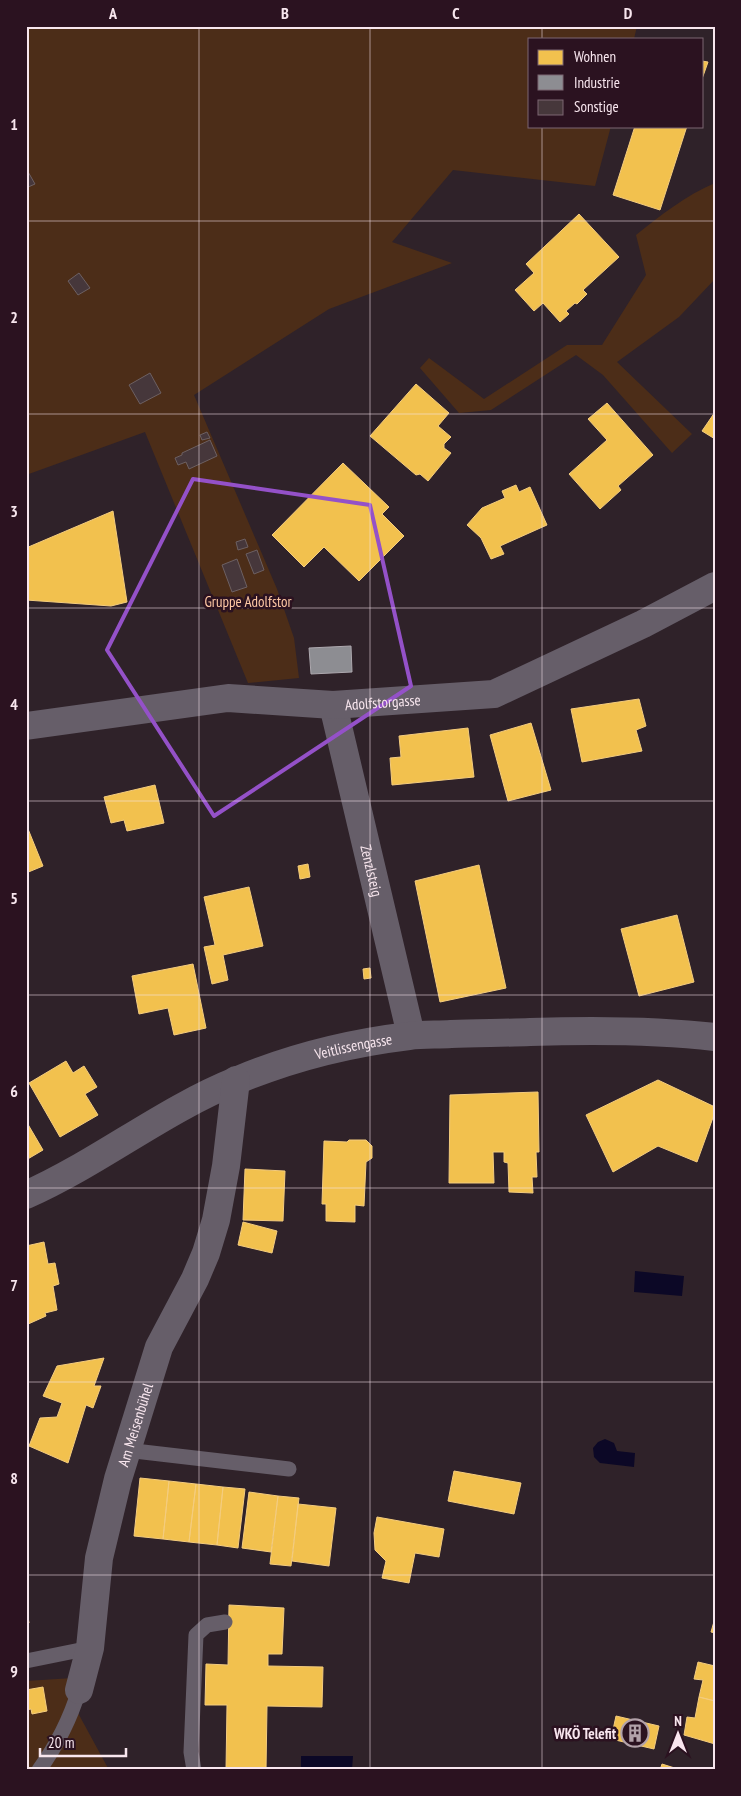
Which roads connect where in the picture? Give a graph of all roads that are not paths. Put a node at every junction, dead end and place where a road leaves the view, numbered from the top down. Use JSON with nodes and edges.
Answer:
{"nodes":[{"id":1,"x":715,"y":586,"type":"edge"},
{"id":2,"x":333,"y":705,"type":"junction"},
{"id":3,"x":26,"y":726,"type":"edge"},
{"id":4,"x":411,"y":1035,"type":"junction"},
{"id":5,"x":715,"y":1037,"type":"edge"},
{"id":6,"x":236,"y":1080,"type":"junction"},
{"id":7,"x":26,"y":1195,"type":"edge"},
{"id":8,"x":126,"y":1450,"type":"junction"},
{"id":9,"x":289,"y":1469,"type":"dead end"},
{"id":10,"x":225,"y":1622,"type":"dead end"},
{"id":11,"x":90,"y":1648,"type":"junction"},
{"id":12,"x":26,"y":1661,"type":"edge"},
{"id":13,"x":79,"y":1690,"type":"joint"},
{"id":14,"x":39,"y":1770,"type":"edge"},
{"id":15,"x":194,"y":1770,"type":"edge"}],
"edges":[{"from":1,"to":2,"type":"street","name":"Adolfstorgasse"},
{"from":2,"to":3,"type":"street","name":"Adolfstorgasse"},
{"from":2,"to":4,"type":"street","name":"Zenzlsteig"},
{"from":4,"to":5,"type":"street","name":"Veitlissengasse"},
{"from":4,"to":6,"type":"street","name":"Veitlissengasse"},
{"from":6,"to":7,"type":"street","name":"Veitlissengasse"},
{"from":6,"to":8,"type":"street","name":"Am Meisenbühel"},
{"from":8,"to":9,"type":"lane"},
{"from":8,"to":11,"type":"street","name":"Am Meisenbühel"},
{"from":10,"to":15,"type":"lane"},
{"from":11,"to":12,"type":"lane"},
{"from":11,"to":13,"type":"street","name":"Am Meisenbühel"},
{"from":13,"to":14,"type":"lane","name":"Am Meisenbühel"}]}
